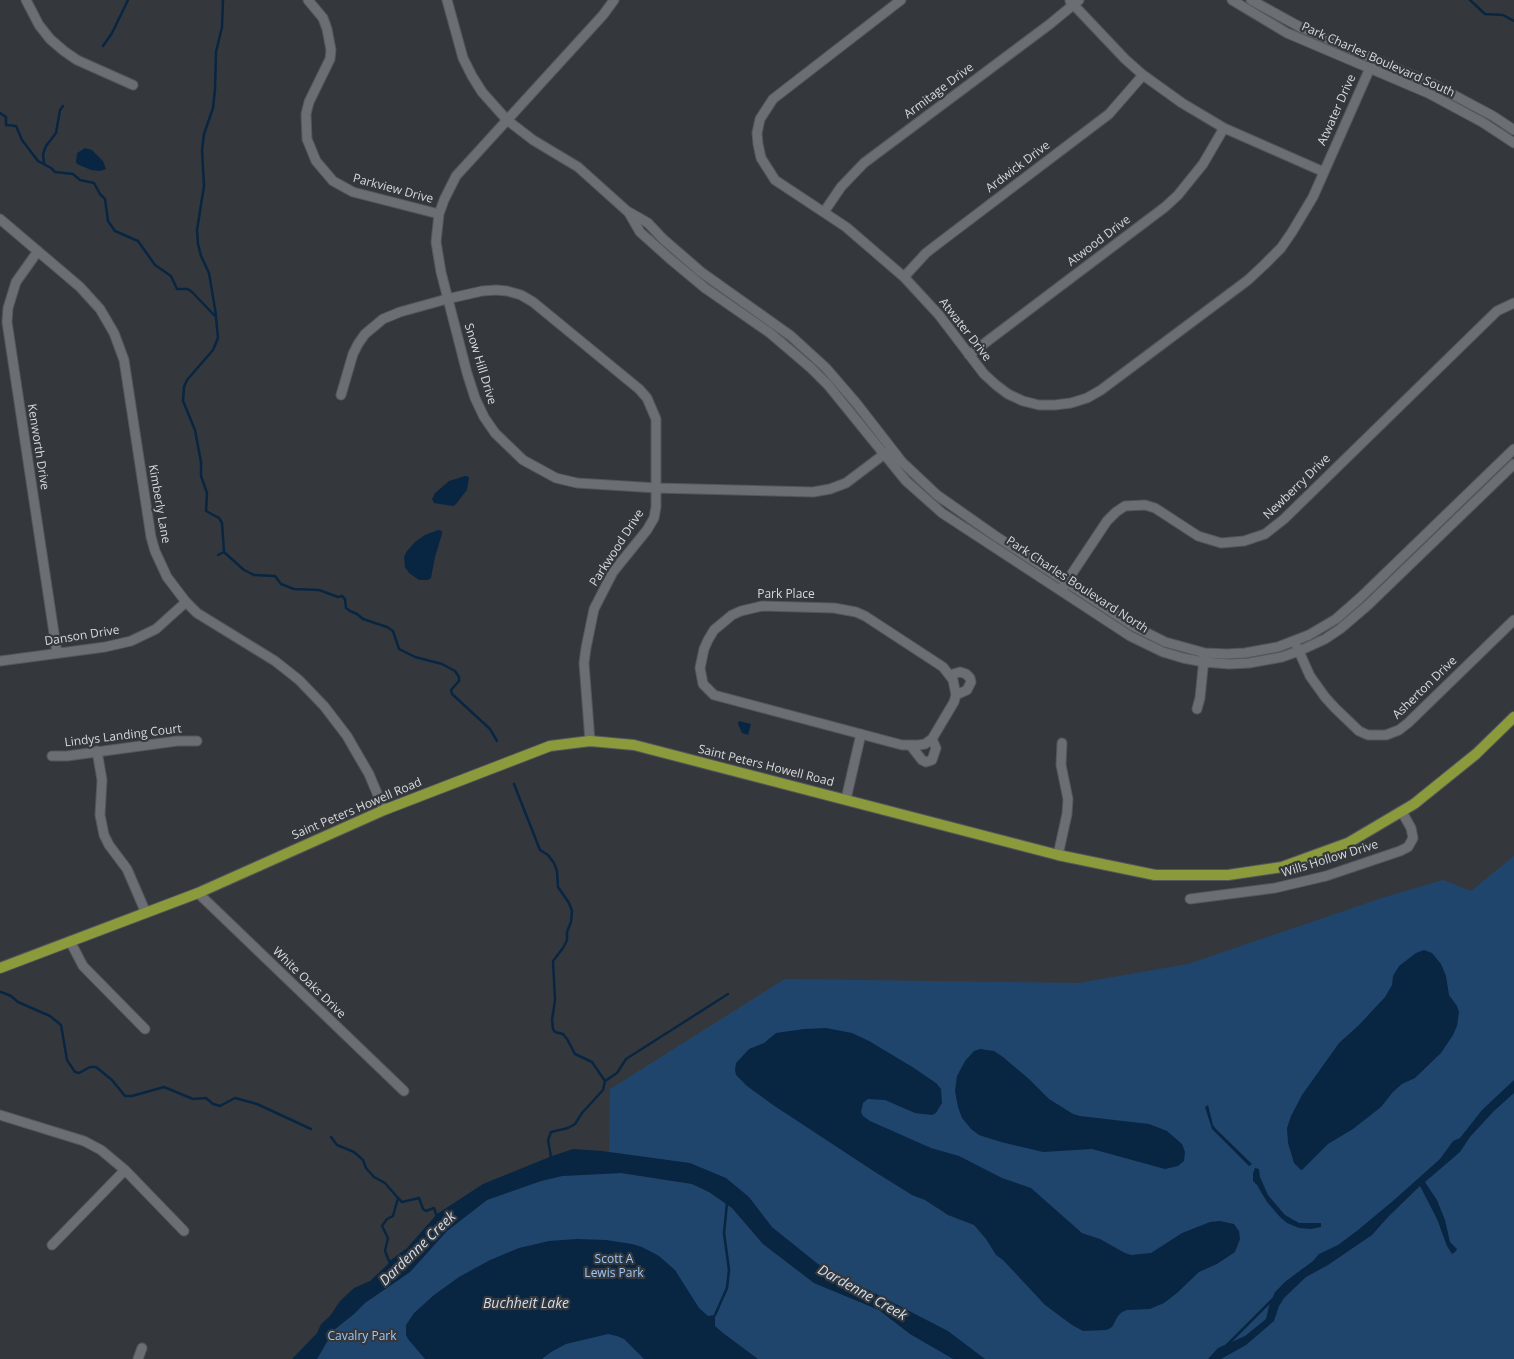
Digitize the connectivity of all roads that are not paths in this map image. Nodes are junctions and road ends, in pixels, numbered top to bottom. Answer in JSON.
{"nodes":[{"id":1,"x":26,"y":0,"type":"edge"},
{"id":2,"x":308,"y":0,"type":"edge"},
{"id":3,"x":446,"y":0,"type":"edge"},
{"id":4,"x":614,"y":0,"type":"edge"},
{"id":5,"x":901,"y":0,"type":"edge"},
{"id":6,"x":1232,"y":0,"type":"edge"},
{"id":7,"x":1251,"y":0,"type":"edge"},
{"id":8,"x":1073,"y":2,"type":"edge"},
{"id":9,"x":1262,"y":7,"type":"junction"},
{"id":10,"x":1257,"y":16,"type":"junction"},
{"id":11,"x":1374,"y":59,"type":"junction"},
{"id":12,"x":1369,"y":69,"type":"junction"},
{"id":13,"x":1143,"y":75,"type":"junction"},
{"id":14,"x":132,"y":86,"type":"dead end"},
{"id":15,"x":507,"y":120,"type":"junction"},
{"id":16,"x":1224,"y":128,"type":"junction"},
{"id":17,"x":1514,"y":130,"type":"edge"},
{"id":18,"x":1514,"y":143,"type":"edge"},
{"id":19,"x":1324,"y":172,"type":"junction"},
{"id":20,"x":628,"y":211,"type":"junction"},
{"id":21,"x":824,"y":212,"type":"junction"},
{"id":22,"x":439,"y":214,"type":"junction"},
{"id":23,"x":0,"y":219,"type":"edge"},
{"id":24,"x":38,"y":251,"type":"junction"},
{"id":25,"x":904,"y":277,"type":"junction"},
{"id":26,"x":447,"y":299,"type":"junction"},
{"id":27,"x":1514,"y":303,"type":"edge"},
{"id":28,"x":791,"y":336,"type":"junction"},
{"id":29,"x":784,"y":344,"type":"junction"},
{"id":30,"x":969,"y":355,"type":"junction"},
{"id":31,"x":341,"y":395,"type":"dead end"},
{"id":32,"x":1514,"y":448,"type":"edge"},
{"id":33,"x":891,"y":449,"type":"junction"},
{"id":34,"x":884,"y":455,"type":"junction"},
{"id":35,"x":1514,"y":464,"type":"edge"},
{"id":36,"x":656,"y":488,"type":"junction"},
{"id":37,"x":1066,"y":582,"type":"junction"},
{"id":38,"x":1060,"y":591,"type":"junction"},
{"id":39,"x":186,"y":602,"type":"junction"},
{"id":40,"x":1514,"y":620,"type":"edge"},
{"id":41,"x":1295,"y":642,"type":"junction"},
{"id":42,"x":1298,"y":651,"type":"junction"},
{"id":43,"x":1205,"y":652,"type":"junction"},
{"id":44,"x":57,"y":654,"type":"junction"},
{"id":45,"x":0,"y":661,"type":"edge"},
{"id":46,"x":1204,"y":662,"type":"junction"},
{"id":47,"x":950,"y":675,"type":"junction"},
{"id":48,"x":956,"y":695,"type":"junction"},
{"id":49,"x":1197,"y":709,"type":"dead end"},
{"id":50,"x":1514,"y":717,"type":"edge"},
{"id":51,"x":861,"y":734,"type":"junction"},
{"id":52,"x":932,"y":738,"type":"junction"},
{"id":53,"x":197,"y":741,"type":"dead end"},
{"id":54,"x":590,"y":741,"type":"junction"},
{"id":55,"x":1062,"y":743,"type":"dead end"},
{"id":56,"x":911,"y":746,"type":"junction"},
{"id":57,"x":98,"y":752,"type":"junction"},
{"id":58,"x":52,"y":756,"type":"dead end"},
{"id":59,"x":846,"y":799,"type":"junction"},
{"id":60,"x":384,"y":810,"type":"junction"},
{"id":61,"x":1402,"y":812,"type":"junction"},
{"id":62,"x":1058,"y":855,"type":"junction"},
{"id":63,"x":198,"y":893,"type":"junction"},
{"id":64,"x":1190,"y":898,"type":"dead end"},
{"id":65,"x":146,"y":913,"type":"junction"},
{"id":66,"x":70,"y":941,"type":"junction"},
{"id":67,"x":0,"y":968,"type":"edge"},
{"id":68,"x":145,"y":1029,"type":"dead end"},
{"id":69,"x":404,"y":1091,"type":"dead end"},
{"id":70,"x":0,"y":1115,"type":"edge"},
{"id":71,"x":125,"y":1170,"type":"junction"},
{"id":72,"x":184,"y":1231,"type":"dead end"},
{"id":73,"x":52,"y":1245,"type":"dead end"},
{"id":74,"x":142,"y":1348,"type":"dead end"},
{"id":75,"x":138,"y":1359,"type":"edge"}],
"edges":[{"from":1,"to":14,"type":"street"},
{"from":2,"to":22,"type":"street","name":"Parkview Drive"},
{"from":3,"to":15,"type":"street","name":"Park Charles Boulevard North"},
{"from":4,"to":15,"type":"street","name":"Snow Hill Drive"},
{"from":5,"to":21,"type":"street","name":"Atwater Drive"},
{"from":6,"to":10,"type":"street","name":"Park Charles Boulevard South"},
{"from":7,"to":9,"type":"street","name":"Park Charles Boulevard South"},
{"from":8,"to":13,"type":"street"},
{"from":8,"to":21,"type":"street","name":"Armitage Drive"},
{"from":9,"to":10,"type":"street"},
{"from":9,"to":11,"type":"street","name":"Park Charles Boulevard South"},
{"from":10,"to":12,"type":"street","name":"Park Charles Boulevard South"},
{"from":11,"to":12,"type":"street","name":"Atwater Drive"},
{"from":11,"to":17,"type":"street","name":"Park Charles Boulevard South"},
{"from":12,"to":18,"type":"street","name":"Park Charles Boulevard South"},
{"from":12,"to":19,"type":"street","name":"Atwater Drive"},
{"from":13,"to":16,"type":"street"},
{"from":13,"to":25,"type":"street","name":"Ardwick Drive"},
{"from":15,"to":20,"type":"street","name":"Park Charles Boulevard North"},
{"from":15,"to":22,"type":"street","name":"Snow Hill Drive"},
{"from":16,"to":19,"type":"street"},
{"from":16,"to":30,"type":"street","name":"Atwood Drive"},
{"from":19,"to":30,"type":"street","name":"Atwater Drive"},
{"from":20,"to":28,"type":"street","name":"Park Charles Boulevard North"},
{"from":20,"to":29,"type":"street","name":"Park Charles Boulevard North"},
{"from":21,"to":25,"type":"street","name":"Atwater Drive"},
{"from":22,"to":26,"type":"street","name":"Snow Hill Drive"},
{"from":23,"to":24,"type":"street","name":"Kimberly Lane"},
{"from":24,"to":39,"type":"street","name":"Kimberly Lane"},
{"from":24,"to":44,"type":"street","name":"Kenworth Drive"},
{"from":25,"to":30,"type":"street","name":"Atwater Drive"},
{"from":26,"to":31,"type":"street","name":"Parkwood Drive"},
{"from":26,"to":36,"type":"street","name":"Snow Hill Drive"},
{"from":26,"to":36,"type":"street","name":"Parkwood Drive"},
{"from":27,"to":37,"type":"street","name":"Newberry Drive"},
{"from":28,"to":29,"type":"street"},
{"from":28,"to":33,"type":"street","name":"Park Charles Boulevard North"},
{"from":29,"to":34,"type":"street","name":"Park Charles Boulevard North"},
{"from":32,"to":41,"type":"street","name":"Park Charles Boulevard North"},
{"from":33,"to":34,"type":"street","name":"Snow Hill Drive"},
{"from":33,"to":37,"type":"street","name":"Park Charles Boulevard North"},
{"from":34,"to":36,"type":"street","name":"Snow Hill Drive"},
{"from":34,"to":38,"type":"street","name":"Park Charles Boulevard North"},
{"from":35,"to":42,"type":"street","name":"Park Charles Boulevard North"},
{"from":36,"to":54,"type":"street","name":"Parkwood Drive"},
{"from":37,"to":38,"type":"street","name":"Newberry Drive"},
{"from":37,"to":43,"type":"street","name":"Park Charles Boulevard North"},
{"from":38,"to":46,"type":"street","name":"Park Charles Boulevard North"},
{"from":39,"to":44,"type":"street","name":"Danson Drive"},
{"from":39,"to":60,"type":"street","name":"Kimberly Lane"},
{"from":40,"to":42,"type":"street","name":"Asherton Drive"},
{"from":41,"to":42,"type":"street","name":"Asherton Drive"},
{"from":41,"to":43,"type":"street","name":"Park Charles Boulevard North"},
{"from":42,"to":46,"type":"street","name":"Park Charles Boulevard North"},
{"from":43,"to":46,"type":"street"},
{"from":44,"to":45,"type":"street","name":"Danson Drive"},
{"from":46,"to":49,"type":"street"},
{"from":47,"to":48,"type":"street"},
{"from":47,"to":48,"type":"street","name":"Park Place"},
{"from":47,"to":51,"type":"street","name":"Park Place"},
{"from":48,"to":52,"type":"street","name":"Park Place"},
{"from":50,"to":61,"type":"main road","name":"Saint Peters Howell Road"},
{"from":51,"to":56,"type":"street","name":"Park Place"},
{"from":51,"to":59,"type":"street"},
{"from":52,"to":56,"type":"street"},
{"from":52,"to":56,"type":"street","name":"Park Place"},
{"from":53,"to":57,"type":"street","name":"Lindys Landing Court"},
{"from":54,"to":59,"type":"main road","name":"Saint Peters Howell Road"},
{"from":54,"to":60,"type":"main road","name":"Saint Peters Howell Road"},
{"from":55,"to":62,"type":"street"},
{"from":57,"to":58,"type":"street","name":"Lindys Landing Court"},
{"from":57,"to":65,"type":"street"},
{"from":59,"to":62,"type":"main road","name":"Saint Peters Howell Road"},
{"from":60,"to":63,"type":"main road","name":"Saint Peters Howell Road"},
{"from":61,"to":62,"type":"main road","name":"Saint Peters Howell Road"},
{"from":61,"to":64,"type":"street","name":"Wills Hollow Drive"},
{"from":63,"to":65,"type":"main road","name":"Saint Peters Howell Road"},
{"from":63,"to":69,"type":"street","name":"White Oaks Drive"},
{"from":65,"to":66,"type":"main road","name":"Saint Peters Howell Road"},
{"from":66,"to":67,"type":"main road","name":"Saint Peters Howell Road"},
{"from":66,"to":68,"type":"street"},
{"from":70,"to":71,"type":"street"},
{"from":71,"to":72,"type":"street"},
{"from":71,"to":73,"type":"street"},
{"from":74,"to":75,"type":"street"}]}
